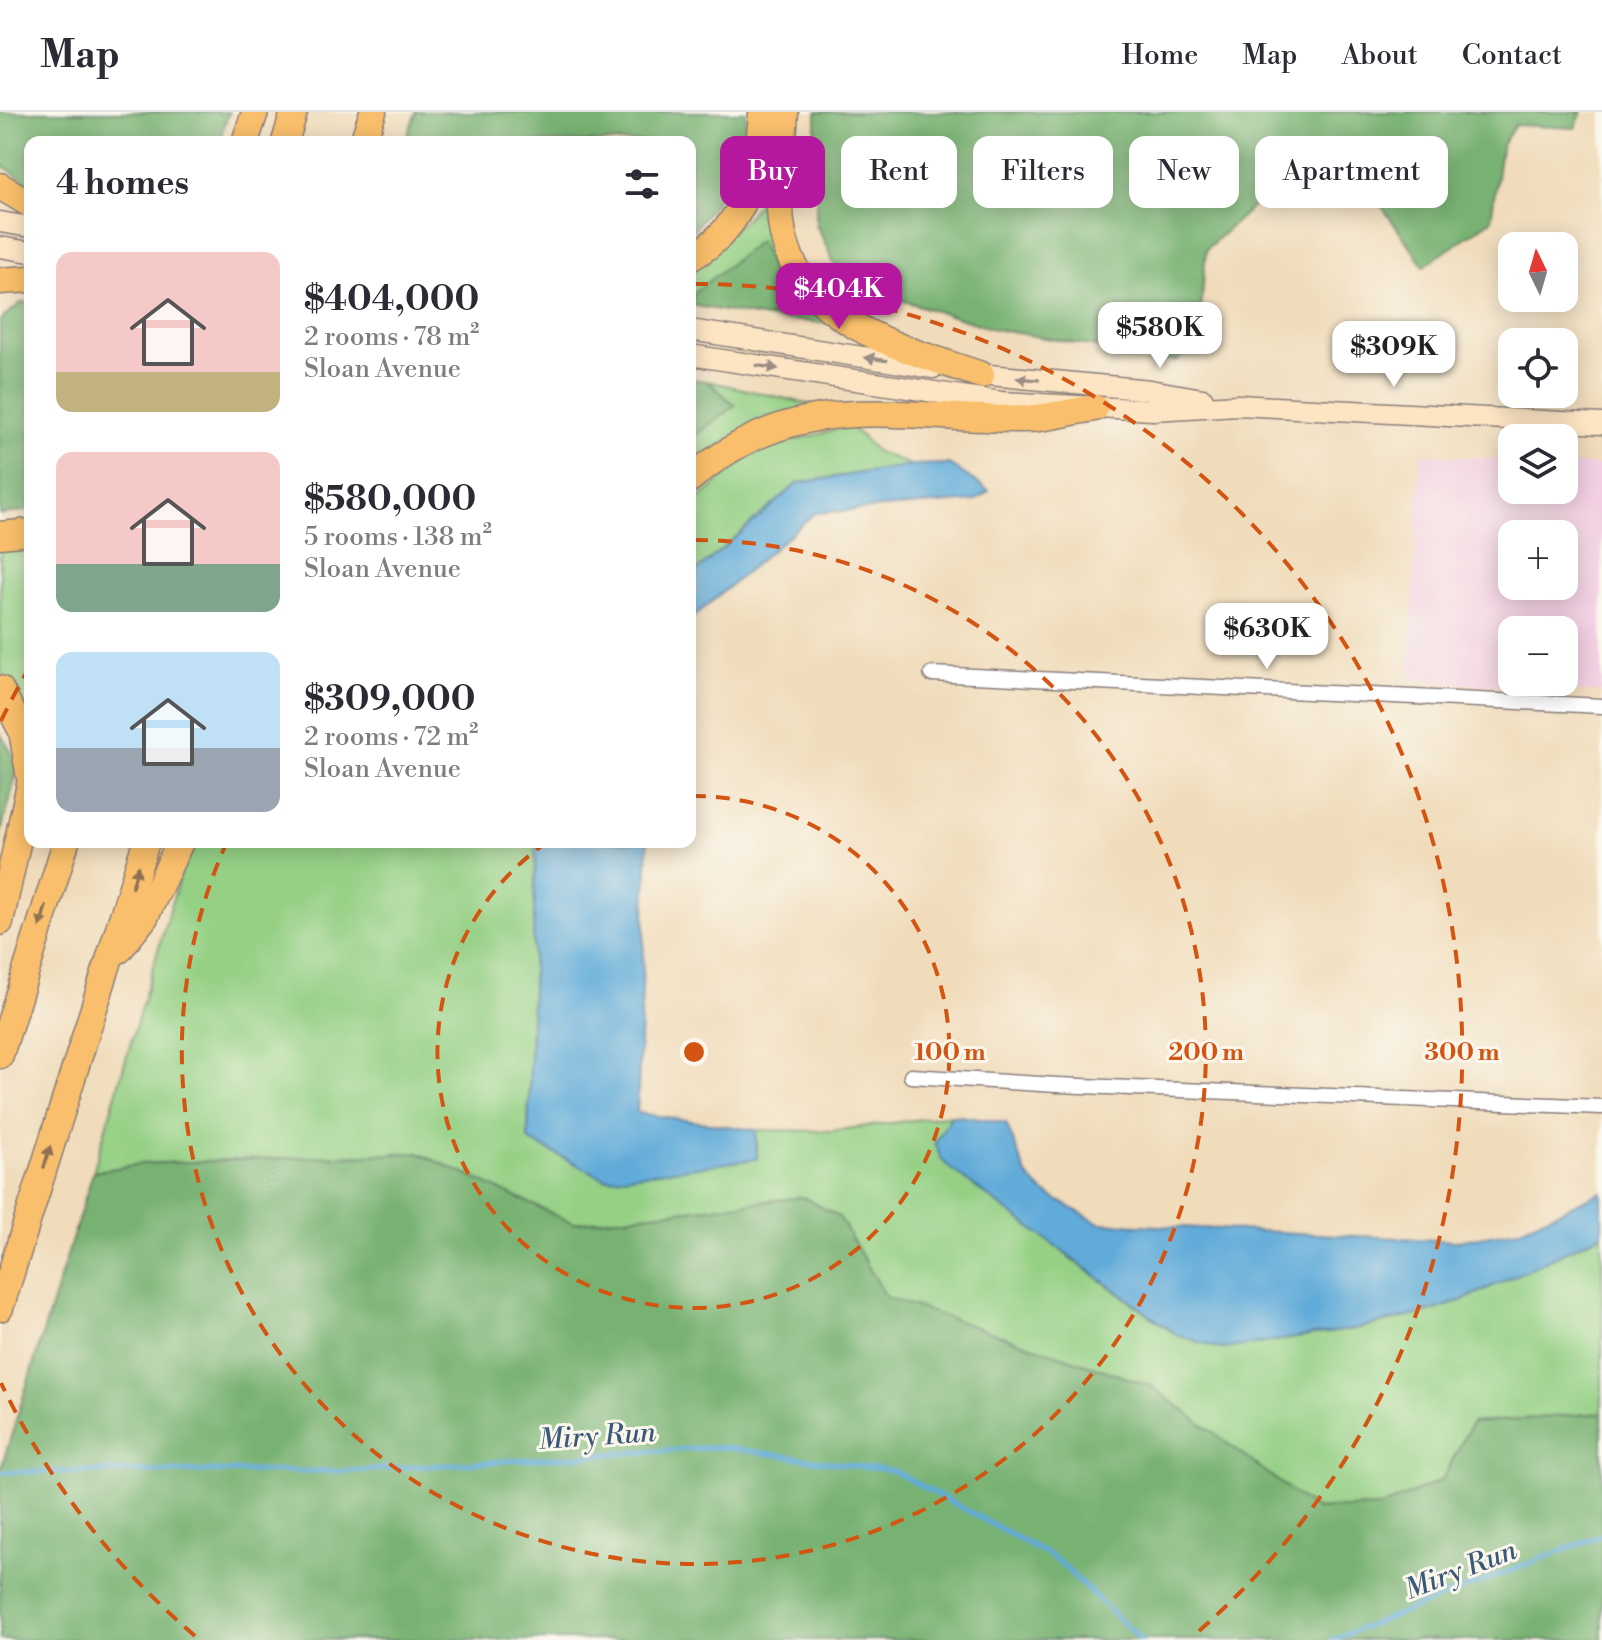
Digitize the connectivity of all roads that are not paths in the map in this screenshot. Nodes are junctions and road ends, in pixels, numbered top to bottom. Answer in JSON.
{"nodes":[{"id":1,"x":255,"y":112,"type":"edge"},
{"id":2,"x":294,"y":112,"type":"edge"},
{"id":3,"x":373,"y":112,"type":"edge"},
{"id":4,"x":762,"y":112,"type":"edge"},
{"id":5,"x":785,"y":112,"type":"edge"},
{"id":6,"x":247,"y":136,"type":"edge"},
{"id":7,"x":287,"y":136,"type":"edge"},
{"id":8,"x":365,"y":136,"type":"edge"},
{"id":9,"x":0,"y":186,"type":"edge"},
{"id":10,"x":24,"y":200,"type":"edge"},
{"id":11,"x":0,"y":222,"type":"edge"},
{"id":12,"x":24,"y":226,"type":"edge"},
{"id":13,"x":0,"y":247,"type":"edge"},
{"id":14,"x":24,"y":251,"type":"edge"},
{"id":15,"x":696,"y":254,"type":"edge"},
{"id":16,"x":24,"y":279,"type":"edge"},
{"id":17,"x":0,"y":281,"type":"edge"},
{"id":18,"x":696,"y":331,"type":"edge"},
{"id":19,"x":696,"y":356,"type":"edge"},
{"id":20,"x":981,"y":375,"type":"junction"},
{"id":21,"x":1238,"y":405,"type":"junction"},
{"id":22,"x":1095,"y":408,"type":"junction"},
{"id":23,"x":1601,"y":424,"type":"edge"},
{"id":24,"x":696,"y":475,"type":"edge"},
{"id":25,"x":24,"y":533,"type":"edge"},
{"id":26,"x":0,"y":535,"type":"edge"},
{"id":27,"x":931,"y":674,"type":"dead end"},
{"id":28,"x":0,"y":689,"type":"edge"},
{"id":29,"x":1602,"y":706,"type":"edge"},
{"id":30,"x":24,"y":743,"type":"edge"},
{"id":31,"x":24,"y":812,"type":"edge"},
{"id":32,"x":29,"y":848,"type":"edge"},
{"id":33,"x":64,"y":848,"type":"edge"},
{"id":34,"x":144,"y":848,"type":"edge"},
{"id":35,"x":177,"y":848,"type":"edge"},
{"id":36,"x":0,"y":922,"type":"edge"},
{"id":37,"x":0,"y":928,"type":"edge"},
{"id":38,"x":108,"y":965,"type":"junction"},
{"id":39,"x":0,"y":1055,"type":"edge"},
{"id":40,"x":911,"y":1076,"type":"dead end"},
{"id":41,"x":1602,"y":1107,"type":"edge"},
{"id":42,"x":0,"y":1308,"type":"edge"}],
"edges":[{"from":1,"to":6,"type":"highway"},
{"from":2,"to":7,"type":"highway"},
{"from":3,"to":8,"type":"highway"},
{"from":4,"to":15,"type":"highway"},
{"from":5,"to":20,"type":"highway"},
{"from":9,"to":10,"type":"highway"},
{"from":11,"to":12,"type":"main road"},
{"from":13,"to":14,"type":"main road"},
{"from":16,"to":17,"type":"highway"},
{"from":20,"to":18,"type":"main road","one_way":true},
{"from":19,"to":22,"type":"main road","one_way":true},
{"from":21,"to":20,"type":"main road","one_way":true},
{"from":21,"to":22,"type":"main road"},
{"from":21,"to":23,"type":"main road"},
{"from":22,"to":24,"type":"highway"},
{"from":25,"to":26,"type":"highway"},
{"from":27,"to":29,"type":"street"},
{"from":28,"to":30,"type":"highway"},
{"from":31,"to":36,"type":"highway"},
{"from":32,"to":37,"type":"highway"},
{"from":33,"to":39,"type":"highway","one_way":true},
{"from":38,"to":34,"type":"highway","one_way":true},
{"from":35,"to":38,"type":"highway"},
{"from":42,"to":38,"type":"highway","one_way":true},
{"from":40,"to":41,"type":"street"}]}
